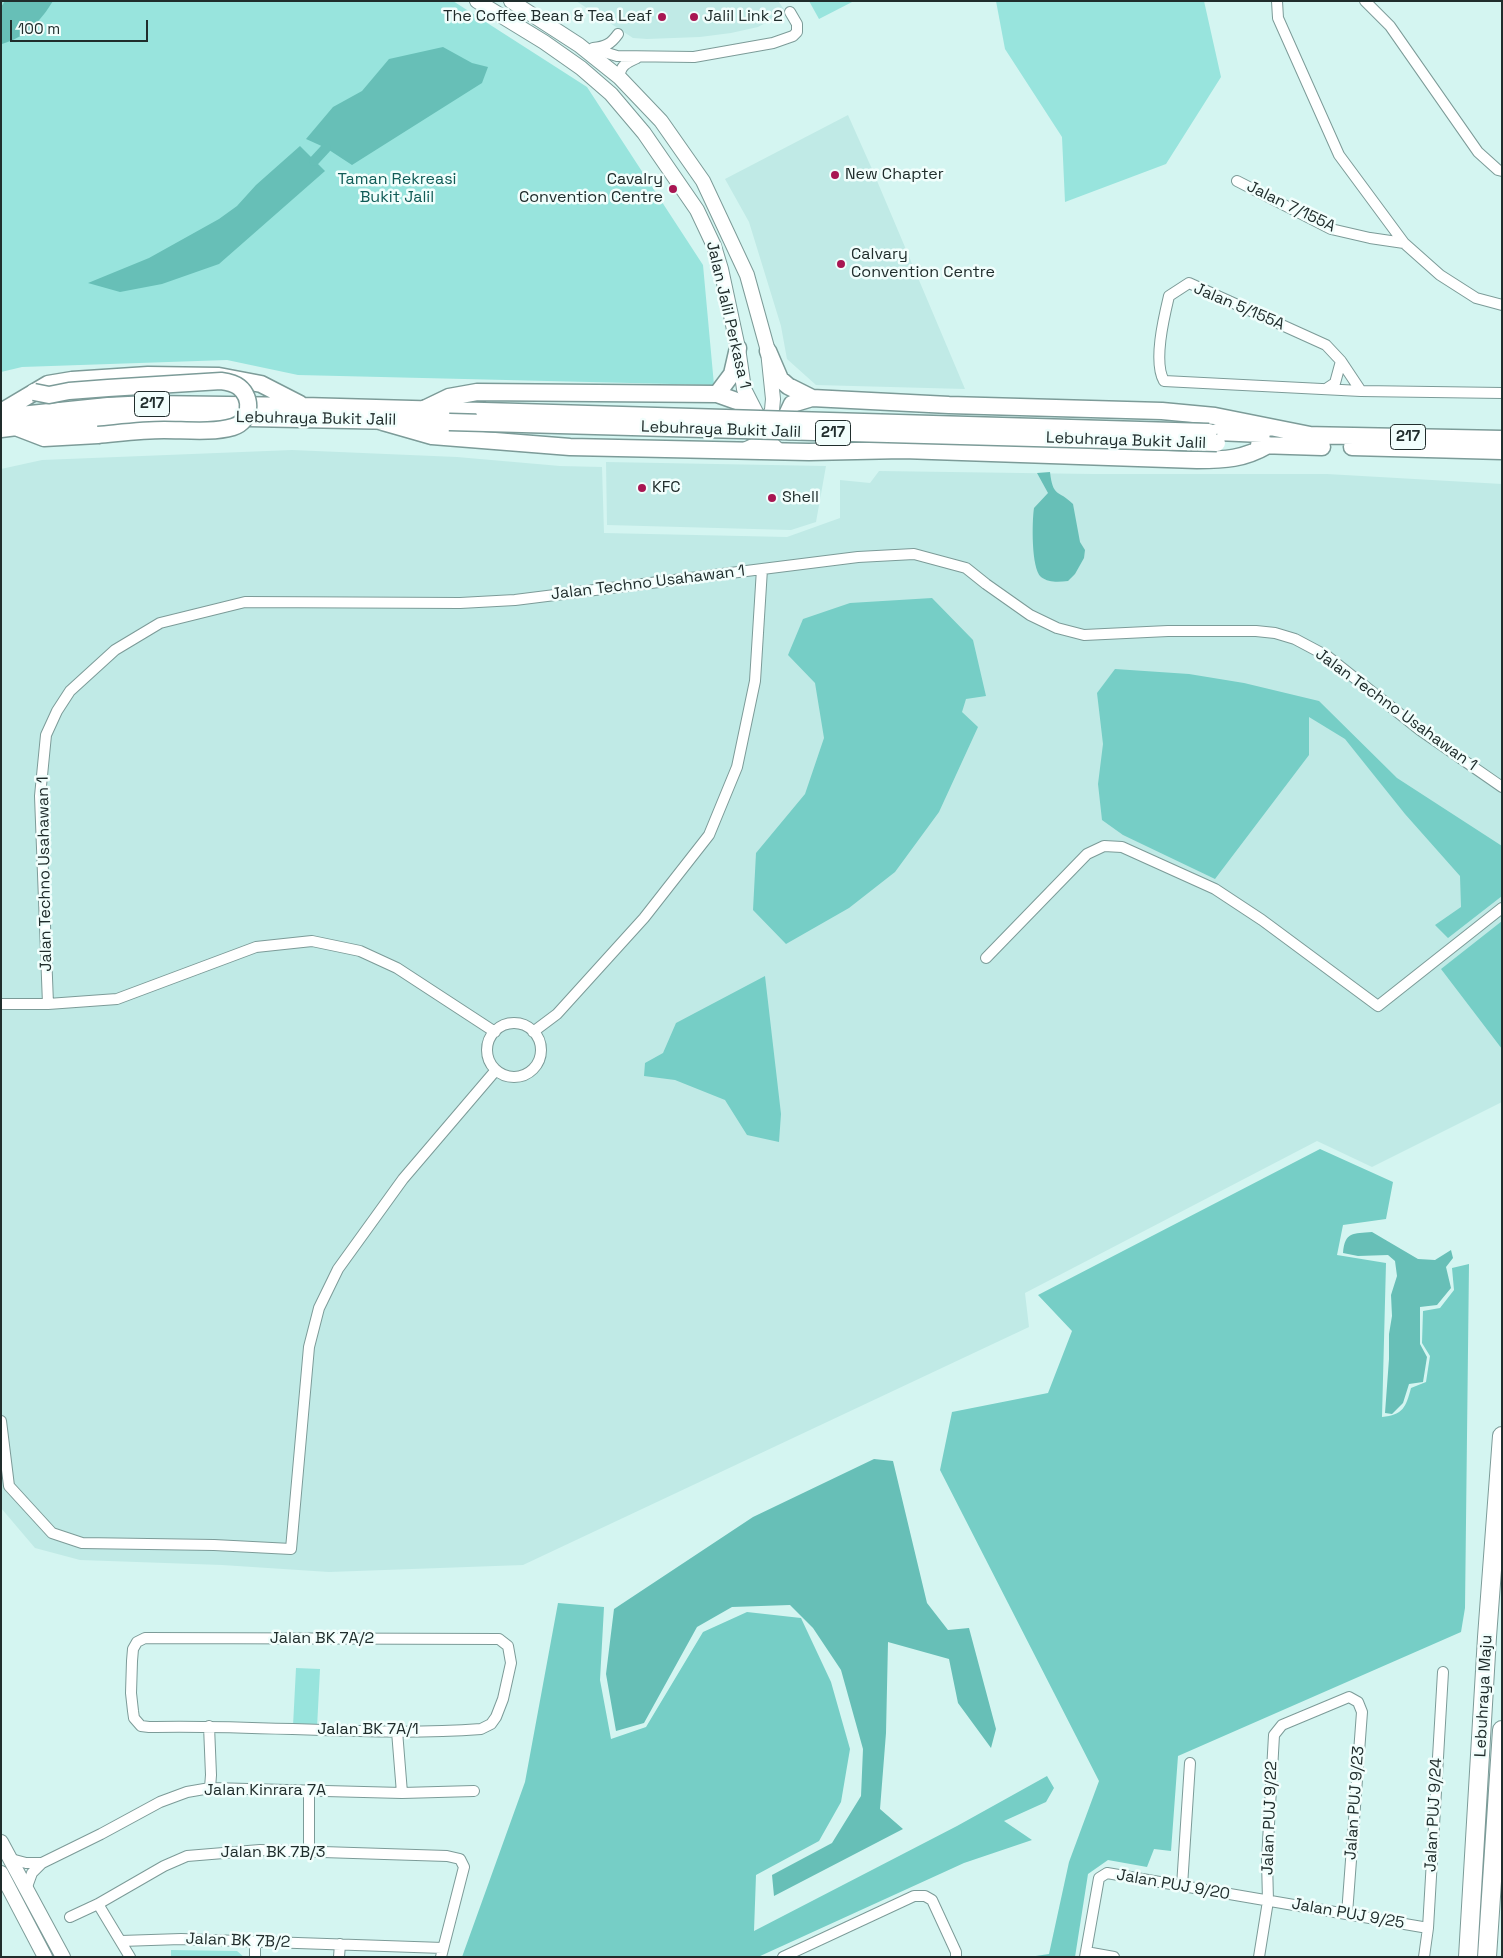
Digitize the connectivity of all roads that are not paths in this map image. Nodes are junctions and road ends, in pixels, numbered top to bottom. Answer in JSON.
{"nodes":[{"id":1,"x":477,"y":1,"type":"edge"},
{"id":2,"x":511,"y":1,"type":"edge"},
{"id":3,"x":1277,"y":1,"type":"edge"},
{"id":4,"x":1365,"y":1,"type":"edge"},
{"id":5,"x":790,"y":12,"type":"dead end"},
{"id":6,"x":618,"y":34,"type":"dead end"},
{"id":7,"x":579,"y":45,"type":"junction"},
{"id":8,"x":594,"y":48,"type":"junction"},
{"id":9,"x":638,"y":58,"type":"junction"},
{"id":10,"x":619,"y":77,"type":"junction"},
{"id":11,"x":1502,"y":171,"type":"edge"},
{"id":12,"x":1237,"y":181,"type":"dead end"},
{"id":13,"x":1404,"y":243,"type":"junction"},
{"id":14,"x":1502,"y":305,"type":"edge"},
{"id":15,"x":738,"y":348,"type":"junction"},
{"id":16,"x":768,"y":351,"type":"junction"},
{"id":17,"x":1342,"y":361,"type":"junction"},
{"id":18,"x":771,"y":385,"type":"junction"},
{"id":19,"x":744,"y":389,"type":"junction"},
{"id":20,"x":1326,"y":389,"type":"junction"},
{"id":21,"x":1361,"y":391,"type":"junction"},
{"id":22,"x":34,"y":392,"type":"junction"},
{"id":23,"x":1502,"y":393,"type":"edge"},
{"id":24,"x":717,"y":394,"type":"junction"},
{"id":25,"x":812,"y":398,"type":"junction"},
{"id":26,"x":304,"y":406,"type":"junction"},
{"id":27,"x":422,"y":410,"type":"junction"},
{"id":28,"x":1,"y":412,"type":"edge"},
{"id":29,"x":1,"y":417,"type":"edge"},
{"id":30,"x":376,"y":420,"type":"junction"},
{"id":31,"x":764,"y":426,"type":"junction"},
{"id":32,"x":8,"y":428,"type":"edge"},
{"id":33,"x":1315,"y":436,"type":"junction"},
{"id":34,"x":1217,"y":438,"type":"junction"},
{"id":35,"x":1502,"y":439,"type":"edge"},
{"id":36,"x":1268,"y":445,"type":"junction"},
{"id":37,"x":727,"y":450,"type":"junction"},
{"id":38,"x":744,"y":450,"type":"junction"},
{"id":39,"x":1502,"y":451,"type":"edge"},
{"id":40,"x":780,"y":452,"type":"junction"},
{"id":41,"x":809,"y":452,"type":"junction"},
{"id":42,"x":762,"y":569,"type":"junction"},
{"id":43,"x":1502,"y":787,"type":"edge"},
{"id":44,"x":1502,"y":908,"type":"edge"},
{"id":45,"x":986,"y":958,"type":"dead end"},
{"id":46,"x":1,"y":1004,"type":"edge"},
{"id":47,"x":48,"y":1004,"type":"junction"},
{"id":48,"x":495,"y":1032,"type":"junction"},
{"id":49,"x":534,"y":1032,"type":"junction"},
{"id":50,"x":496,"y":1070,"type":"junction"},
{"id":51,"x":1,"y":1421,"type":"edge"},
{"id":52,"x":1502,"y":1436,"type":"edge"},
{"id":53,"x":499,"y":1639,"type":"joint"},
{"id":54,"x":1443,"y":1672,"type":"dead end"},
{"id":55,"x":1349,"y":1697,"type":"joint"},
{"id":56,"x":209,"y":1726,"type":"junction"},
{"id":57,"x":150,"y":1727,"type":"joint"},
{"id":58,"x":1502,"y":1730,"type":"edge"},
{"id":59,"x":398,"y":1731,"type":"junction"},
{"id":60,"x":1190,"y":1763,"type":"dead end"},
{"id":61,"x":210,"y":1788,"type":"junction"},
{"id":62,"x":310,"y":1790,"type":"junction"},
{"id":63,"x":474,"y":1791,"type":"dead end"},
{"id":64,"x":402,"y":1793,"type":"junction"},
{"id":65,"x":1,"y":1842,"type":"edge"},
{"id":66,"x":309,"y":1853,"type":"junction"},
{"id":67,"x":11,"y":1859,"type":"junction"},
{"id":68,"x":460,"y":1859,"type":"joint"},
{"id":69,"x":42,"y":1863,"type":"junction"},
{"id":70,"x":1,"y":1872,"type":"edge"},
{"id":71,"x":1182,"y":1886,"type":"junction"},
{"id":72,"x":27,"y":1890,"type":"junction"},
{"id":73,"x":1268,"y":1901,"type":"junction"},
{"id":74,"x":98,"y":1904,"type":"junction"},
{"id":75,"x":1347,"y":1914,"type":"junction"},
{"id":76,"x":70,"y":1917,"type":"dead end"},
{"id":77,"x":1428,"y":1928,"type":"junction"},
{"id":78,"x":121,"y":1941,"type":"junction"},
{"id":79,"x":256,"y":1942,"type":"junction"},
{"id":80,"x":340,"y":1944,"type":"junction"},
{"id":81,"x":442,"y":1952,"type":"edge"},
{"id":82,"x":1086,"y":1954,"type":"edge"},
{"id":83,"x":45,"y":1957,"type":"edge"},
{"id":84,"x":63,"y":1957,"type":"edge"},
{"id":85,"x":130,"y":1957,"type":"edge"},
{"id":86,"x":255,"y":1957,"type":"edge"},
{"id":87,"x":339,"y":1957,"type":"edge"},
{"id":88,"x":783,"y":1957,"type":"edge"},
{"id":89,"x":956,"y":1957,"type":"edge"},
{"id":90,"x":1114,"y":1957,"type":"edge"},
{"id":91,"x":1259,"y":1957,"type":"edge"},
{"id":92,"x":1424,"y":1957,"type":"edge"},
{"id":93,"x":1468,"y":1957,"type":"edge"},
{"id":94,"x":1487,"y":1957,"type":"edge"}],
"edges":[{"from":1,"to":15,"type":"main road","name":"Jalan Jalil Perkasa 1"},
{"from":2,"to":7,"type":"main road","name":"Jalan Jalil Perkasa 1"},
{"from":3,"to":13,"type":"street"},
{"from":4,"to":11,"type":"street"},
{"from":5,"to":9,"type":"street"},
{"from":6,"to":8,"type":"street"},
{"from":7,"to":8,"type":"street"},
{"from":7,"to":10,"type":"main road","name":"Jalan Jalil Perkasa 1"},
{"from":8,"to":9,"type":"street"},
{"from":9,"to":10,"type":"street"},
{"from":10,"to":16,"type":"main road","name":"Jalan Jalil Perkasa 1"},
{"from":12,"to":13,"type":"street","name":"Jalan 7/155A"},
{"from":13,"to":14,"type":"street"},
{"from":15,"to":19,"type":"main road","name":"Jalan Jalil Perkasa 1"},
{"from":15,"to":24,"type":"highway"},
{"from":16,"to":18,"type":"main road","name":"Jalan Jalil Perkasa 1"},
{"from":16,"to":25,"type":"highway"},
{"from":17,"to":20,"type":"street"},
{"from":17,"to":20,"type":"street","name":"Jalan 5/155A"},
{"from":17,"to":21,"type":"street","name":"Jalan 5/155A"},
{"from":18,"to":19,"type":"main road"},
{"from":18,"to":31,"type":"main road","name":"Jalan Jalil Perkasa 1"},
{"from":19,"to":31,"type":"main road","name":"Jalan Jalil Perkasa 1"},
{"from":20,"to":21,"type":"street","name":"Jalan 5/155A"},
{"from":21,"to":23,"type":"street","name":"Jalan 5/155A"},
{"from":22,"to":26,"type":"highway"},
{"from":22,"to":28,"type":"highway"},
{"from":22,"to":32,"type":"highway","bridge":true},
{"from":24,"to":27,"type":"highway"},
{"from":24,"to":37,"type":"highway"},
{"from":25,"to":33,"type":"highway"},
{"from":25,"to":41,"type":"highway"},
{"from":26,"to":27,"type":"highway","name":"Lebuhraya Bukit Jalil","number":"217"},
{"from":26,"to":29,"type":"highway","name":"Lebuhraya Bukit Jalil","number":"217"},
{"from":27,"to":34,"type":"highway","name":"Lebuhraya Bukit Jalil","number":"217","bridge":true},
{"from":30,"to":32,"type":"highway","name":"Lebuhraya Bukit Jalil","number":"217"},
{"from":30,"to":34,"type":"highway","name":"Lebuhraya Bukit Jalil","number":"217","bridge":true},
{"from":30,"to":37,"type":"highway"},
{"from":31,"to":38,"type":"main road","name":"Jalan Jalil Perkasa 1"},
{"from":31,"to":40,"type":"main road","name":"Jalan Jalil Perkasa 1"},
{"from":33,"to":34,"type":"highway","name":"Lebuhraya Bukit Jalil","number":"217"},
{"from":33,"to":35,"type":"highway","name":"Lebuhraya Bukit Jalil","number":"217"},
{"from":34,"to":36,"type":"highway","name":"Lebuhraya Bukit Jalil","number":"217"},
{"from":36,"to":39,"type":"highway","name":"Lebuhraya Bukit Jalil","number":"217"},
{"from":36,"to":41,"type":"highway"},
{"from":37,"to":38,"type":"highway"},
{"from":38,"to":40,"type":"highway"},
{"from":40,"to":41,"type":"highway"},
{"from":42,"to":43,"type":"street","name":"Jalan Techno Usahawan 1"},
{"from":42,"to":47,"type":"street","name":"Jalan Techno Usahawan 1"},
{"from":42,"to":49,"type":"street"},
{"from":44,"to":45,"type":"street"},
{"from":46,"to":47,"type":"street"},
{"from":47,"to":48,"type":"street"},
{"from":48,"to":49,"type":"street"},
{"from":48,"to":50,"type":"street"},
{"from":49,"to":50,"type":"street"},
{"from":50,"to":51,"type":"street"},
{"from":52,"to":93,"type":"highway","name":"Lebuhraya Maju"},
{"from":53,"to":57,"type":"street","name":"Jalan BK 7A/2"},
{"from":53,"to":59,"type":"street","name":"Jalan BK 7A/1"},
{"from":54,"to":77,"type":"street","name":"Jalan PUJ 9/24"},
{"from":55,"to":73,"type":"street","name":"Jalan PUJ 9/22"},
{"from":55,"to":75,"type":"street","name":"Jalan PUJ 9/23"},
{"from":56,"to":57,"type":"street","name":"Jalan BK 7A/1"},
{"from":56,"to":59,"type":"street","name":"Jalan BK 7A/1"},
{"from":56,"to":61,"type":"street"},
{"from":58,"to":94,"type":"highway","name":"Lebuhraya Maju"},
{"from":59,"to":64,"type":"street"},
{"from":60,"to":71,"type":"street"},
{"from":61,"to":62,"type":"street","name":"Jalan Kinrara 7A"},
{"from":61,"to":69,"type":"street","name":"Jalan Kinrara 7A"},
{"from":62,"to":64,"type":"street","name":"Jalan Kinrara 7A"},
{"from":62,"to":66,"type":"street"},
{"from":63,"to":64,"type":"street","name":"Jalan Kinrara 7A"},
{"from":65,"to":67,"type":"main road"},
{"from":66,"to":68,"type":"street","name":"Jalan BK 7B/3"},
{"from":66,"to":74,"type":"street","name":"Jalan BK 7B/3"},
{"from":67,"to":69,"type":"street"},
{"from":67,"to":72,"type":"main road"},
{"from":68,"to":81,"type":"street","name":"Jalan BK 7B/2"},
{"from":69,"to":72,"type":"street","name":"Jalan Kinrara 7A"},
{"from":70,"to":83,"type":"main road"},
{"from":71,"to":73,"type":"street","name":"Jalan PUJ 9/20"},
{"from":71,"to":82,"type":"street","name":"Jalan PUJ 9/20"},
{"from":72,"to":84,"type":"main road"},
{"from":73,"to":75,"type":"street","name":"Jalan PUJ 9/25"},
{"from":73,"to":91,"type":"street","name":"Jalan PUJ 9/22"},
{"from":74,"to":76,"type":"street","name":"Jalan BK 7B/3"},
{"from":74,"to":78,"type":"street"},
{"from":75,"to":77,"type":"street","name":"Jalan PUJ 9/25"},
{"from":77,"to":92,"type":"street","name":"Jalan PUJ 9/24"},
{"from":78,"to":79,"type":"street","name":"Jalan BK 7B/2"},
{"from":78,"to":85,"type":"street"},
{"from":79,"to":80,"type":"street","name":"Jalan BK 7B/2"},
{"from":79,"to":86,"type":"street"},
{"from":80,"to":81,"type":"street","name":"Jalan BK 7B/2"},
{"from":80,"to":87,"type":"street"},
{"from":82,"to":90,"type":"street"},
{"from":88,"to":89,"type":"street"}]}
